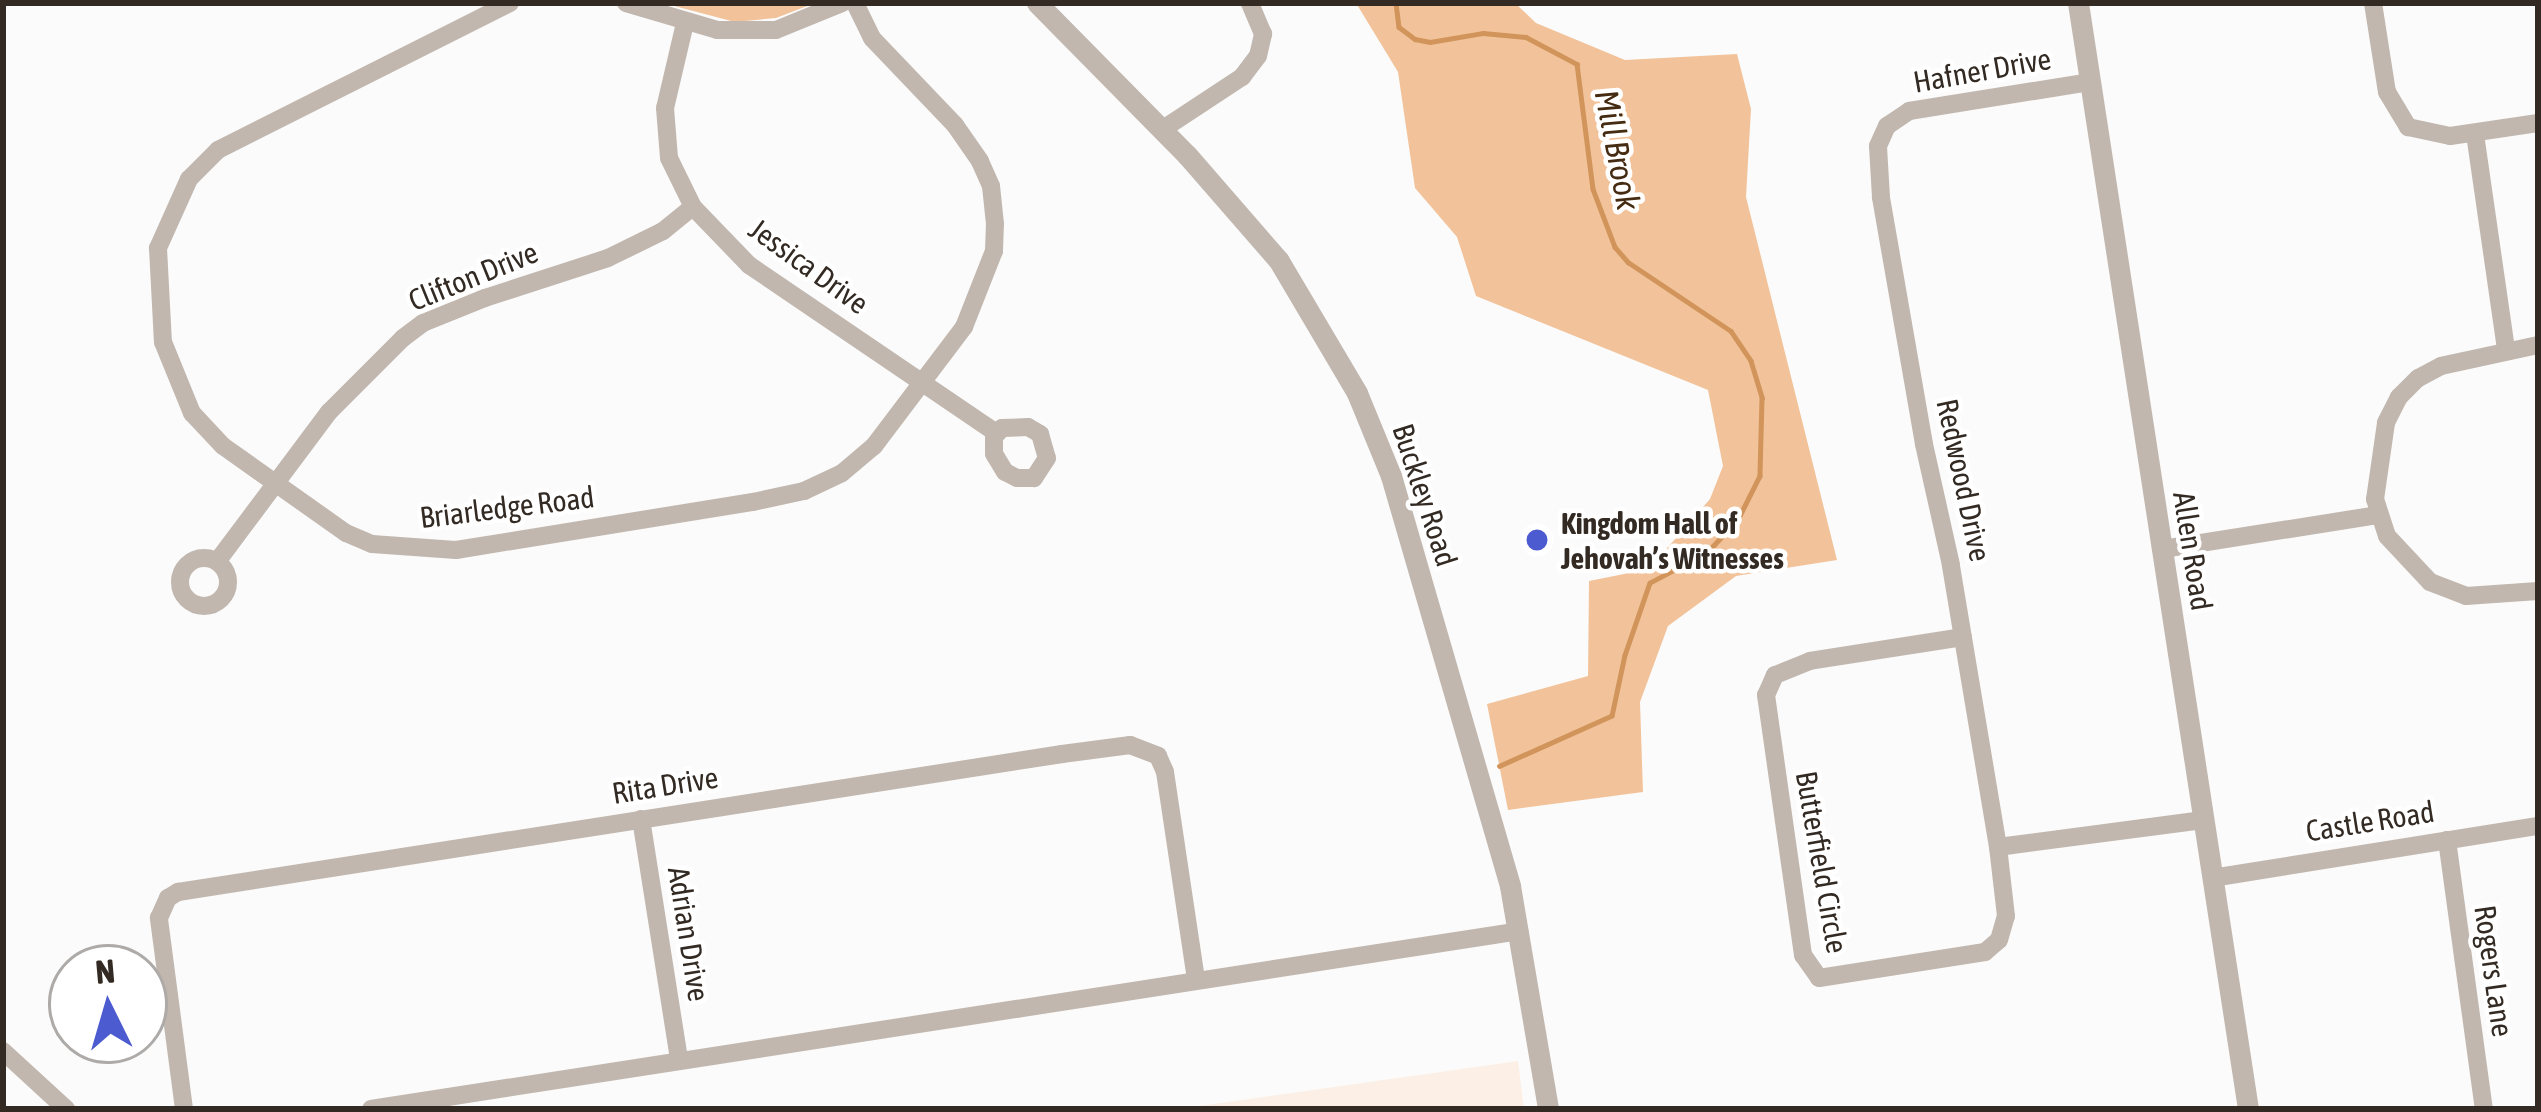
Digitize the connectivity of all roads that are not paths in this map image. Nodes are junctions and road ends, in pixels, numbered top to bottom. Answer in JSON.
{"nodes":[{"id":1,"x":510,"y":3,"type":"edge"},
{"id":2,"x":626,"y":3,"type":"edge"},
{"id":3,"x":842,"y":3,"type":"edge"},
{"id":4,"x":855,"y":3,"type":"edge"},
{"id":5,"x":1037,"y":3,"type":"edge"},
{"id":6,"x":1250,"y":3,"type":"edge"},
{"id":7,"x":2078,"y":3,"type":"edge"},
{"id":8,"x":2373,"y":3,"type":"edge"},
{"id":9,"x":685,"y":23,"type":"junction"},
{"id":10,"x":2091,"y":82,"type":"junction"},
{"id":11,"x":2538,"y":123,"type":"edge"},
{"id":12,"x":1887,"y":127,"type":"joint"},
{"id":13,"x":1162,"y":129,"type":"junction"},
{"id":14,"x":2475,"y":134,"type":"junction"},
{"id":15,"x":693,"y":207,"type":"junction"},
{"id":16,"x":2538,"y":345,"type":"edge"},
{"id":17,"x":2506,"y":350,"type":"junction"},
{"id":18,"x":924,"y":381,"type":"junction"},
{"id":19,"x":996,"y":433,"type":"dead end"},
{"id":20,"x":277,"y":484,"type":"junction"},
{"id":21,"x":2377,"y":515,"type":"junction"},
{"id":22,"x":2162,"y":548,"type":"junction"},
{"id":23,"x":219,"y":559,"type":"dead end"},
{"id":24,"x":2538,"y":591,"type":"edge"},
{"id":25,"x":1963,"y":638,"type":"junction"},
{"id":26,"x":641,"y":819,"type":"junction"},
{"id":27,"x":2203,"y":820,"type":"junction"},
{"id":28,"x":2538,"y":826,"type":"edge"},
{"id":29,"x":2447,"y":840,"type":"junction"},
{"id":30,"x":1998,"y":847,"type":"junction"},
{"id":31,"x":2212,"y":878,"type":"junction"},
{"id":32,"x":1519,"y":931,"type":"junction"},
{"id":33,"x":1196,"y":979,"type":"junction"},
{"id":34,"x":3,"y":1051,"type":"edge"},
{"id":35,"x":679,"y":1059,"type":"junction"},
{"id":36,"x":66,"y":1109,"type":"edge"},
{"id":37,"x":184,"y":1109,"type":"edge"},
{"id":38,"x":371,"y":1109,"type":"edge"},
{"id":39,"x":1548,"y":1109,"type":"edge"},
{"id":40,"x":2248,"y":1109,"type":"edge"},
{"id":41,"x":2484,"y":1109,"type":"edge"}],
"edges":[{"from":1,"to":20,"type":"street","name":"Briarledge Road"},
{"from":2,"to":9,"type":"street"},
{"from":3,"to":9,"type":"street"},
{"from":4,"to":18,"type":"street","name":"Briarledge Road"},
{"from":5,"to":13,"type":"street","name":"Buckley Road"},
{"from":6,"to":13,"type":"street"},
{"from":7,"to":10,"type":"street","name":"Allen Road"},
{"from":8,"to":14,"type":"street"},
{"from":9,"to":15,"type":"street","name":"Jessica Drive"},
{"from":10,"to":12,"type":"street","name":"Hafner Drive"},
{"from":10,"to":22,"type":"street","name":"Allen Road"},
{"from":11,"to":14,"type":"street"},
{"from":12,"to":25,"type":"street","name":"Redwood Drive"},
{"from":13,"to":32,"type":"street","name":"Buckley Road"},
{"from":14,"to":17,"type":"street"},
{"from":15,"to":18,"type":"street","name":"Jessica Drive"},
{"from":15,"to":20,"type":"street","name":"Clifton Drive"},
{"from":16,"to":17,"type":"street"},
{"from":17,"to":21,"type":"street"},
{"from":18,"to":19,"type":"street","name":"Jessica Drive"},
{"from":18,"to":20,"type":"street","name":"Briarledge Road"},
{"from":20,"to":23,"type":"street","name":"Clifton Drive"},
{"from":21,"to":22,"type":"street"},
{"from":21,"to":24,"type":"street"},
{"from":22,"to":27,"type":"street","name":"Allen Road"},
{"from":25,"to":30,"type":"street","name":"Redwood Drive"},
{"from":25,"to":30,"type":"street","name":"Butterfield Circle"},
{"from":26,"to":33,"type":"street","name":"Rita Drive"},
{"from":26,"to":35,"type":"street","name":"Adrian Drive"},
{"from":26,"to":37,"type":"street","name":"Rita Drive"},
{"from":27,"to":30,"type":"street"},
{"from":27,"to":31,"type":"street","name":"Allen Road"},
{"from":28,"to":29,"type":"street","name":"Castle Road"},
{"from":29,"to":31,"type":"street","name":"Castle Road"},
{"from":29,"to":41,"type":"street","name":"Rogers Lane"},
{"from":31,"to":40,"type":"street","name":"Allen Road"},
{"from":32,"to":33,"type":"street"},
{"from":32,"to":39,"type":"street","name":"Buckley Road"},
{"from":33,"to":35,"type":"street"},
{"from":34,"to":36,"type":"street"},
{"from":35,"to":38,"type":"street"}]}
